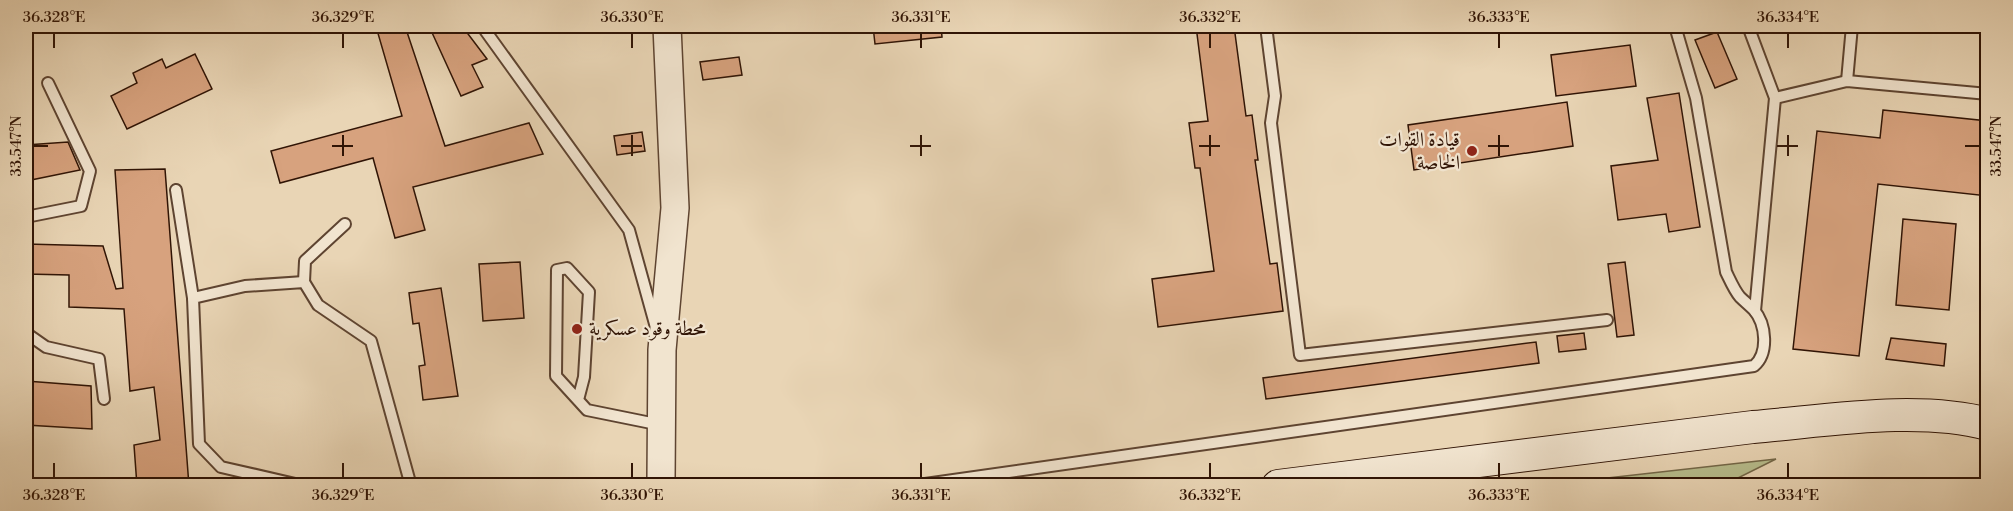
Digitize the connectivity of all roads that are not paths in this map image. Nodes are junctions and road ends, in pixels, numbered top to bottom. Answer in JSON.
{"nodes":[{"id":1,"x":482,"y":26,"type":"edge"},
{"id":2,"x":667,"y":26,"type":"edge"},
{"id":3,"x":1266,"y":26,"type":"edge"},
{"id":4,"x":1675,"y":26,"type":"edge"},
{"id":5,"x":1748,"y":26,"type":"edge"},
{"id":6,"x":1852,"y":26,"type":"edge"},
{"id":7,"x":1847,"y":81,"type":"junction"},
{"id":8,"x":48,"y":83,"type":"dead end"},
{"id":9,"x":1988,"y":94,"type":"edge"},
{"id":10,"x":1775,"y":98,"type":"junction"},
{"id":11,"x":176,"y":190,"type":"dead end"},
{"id":12,"x":26,"y":217,"type":"edge"},
{"id":13,"x":345,"y":224,"type":"dead end"},
{"id":14,"x":304,"y":282,"type":"junction"},
{"id":15,"x":193,"y":298,"type":"junction"},
{"id":16,"x":1755,"y":311,"type":"junction"},
{"id":17,"x":1607,"y":320,"type":"dead end"},
{"id":18,"x":26,"y":333,"type":"edge"},
{"id":19,"x":662,"y":350,"type":"junction"},
{"id":20,"x":104,"y":399,"type":"dead end"},
{"id":21,"x":578,"y":400,"type":"junction"},
{"id":22,"x":1988,"y":424,"type":"edge"},
{"id":23,"x":662,"y":425,"type":"junction"},
{"id":24,"x":660,"y":484,"type":"edge"},
{"id":25,"x":304,"y":486,"type":"edge"},
{"id":26,"x":411,"y":486,"type":"edge"},
{"id":27,"x":911,"y":486,"type":"edge"},
{"id":28,"x":1278,"y":486,"type":"edge"}],
"edges":[{"from":1,"to":19,"type":"lane"},
{"from":2,"to":19,"type":"street"},
{"from":3,"to":17,"type":"lane"},
{"from":4,"to":16,"type":"lane"},
{"from":5,"to":10,"type":"lane"},
{"from":6,"to":7,"type":"lane"},
{"from":7,"to":9,"type":"lane"},
{"from":7,"to":10,"type":"lane"},
{"from":8,"to":12,"type":"lane"},
{"from":10,"to":16,"type":"lane"},
{"from":11,"to":15,"type":"lane"},
{"from":13,"to":14,"type":"lane"},
{"from":14,"to":15,"type":"lane"},
{"from":14,"to":26,"type":"lane"},
{"from":15,"to":25,"type":"lane"},
{"from":16,"to":27,"type":"lane"},
{"from":18,"to":20,"type":"lane"},
{"from":19,"to":23,"type":"street"},
{"from":21,"to":21,"type":"lane"},
{"from":21,"to":23,"type":"lane"},
{"from":22,"to":28,"type":"main road"},
{"from":23,"to":24,"type":"street"}]}
